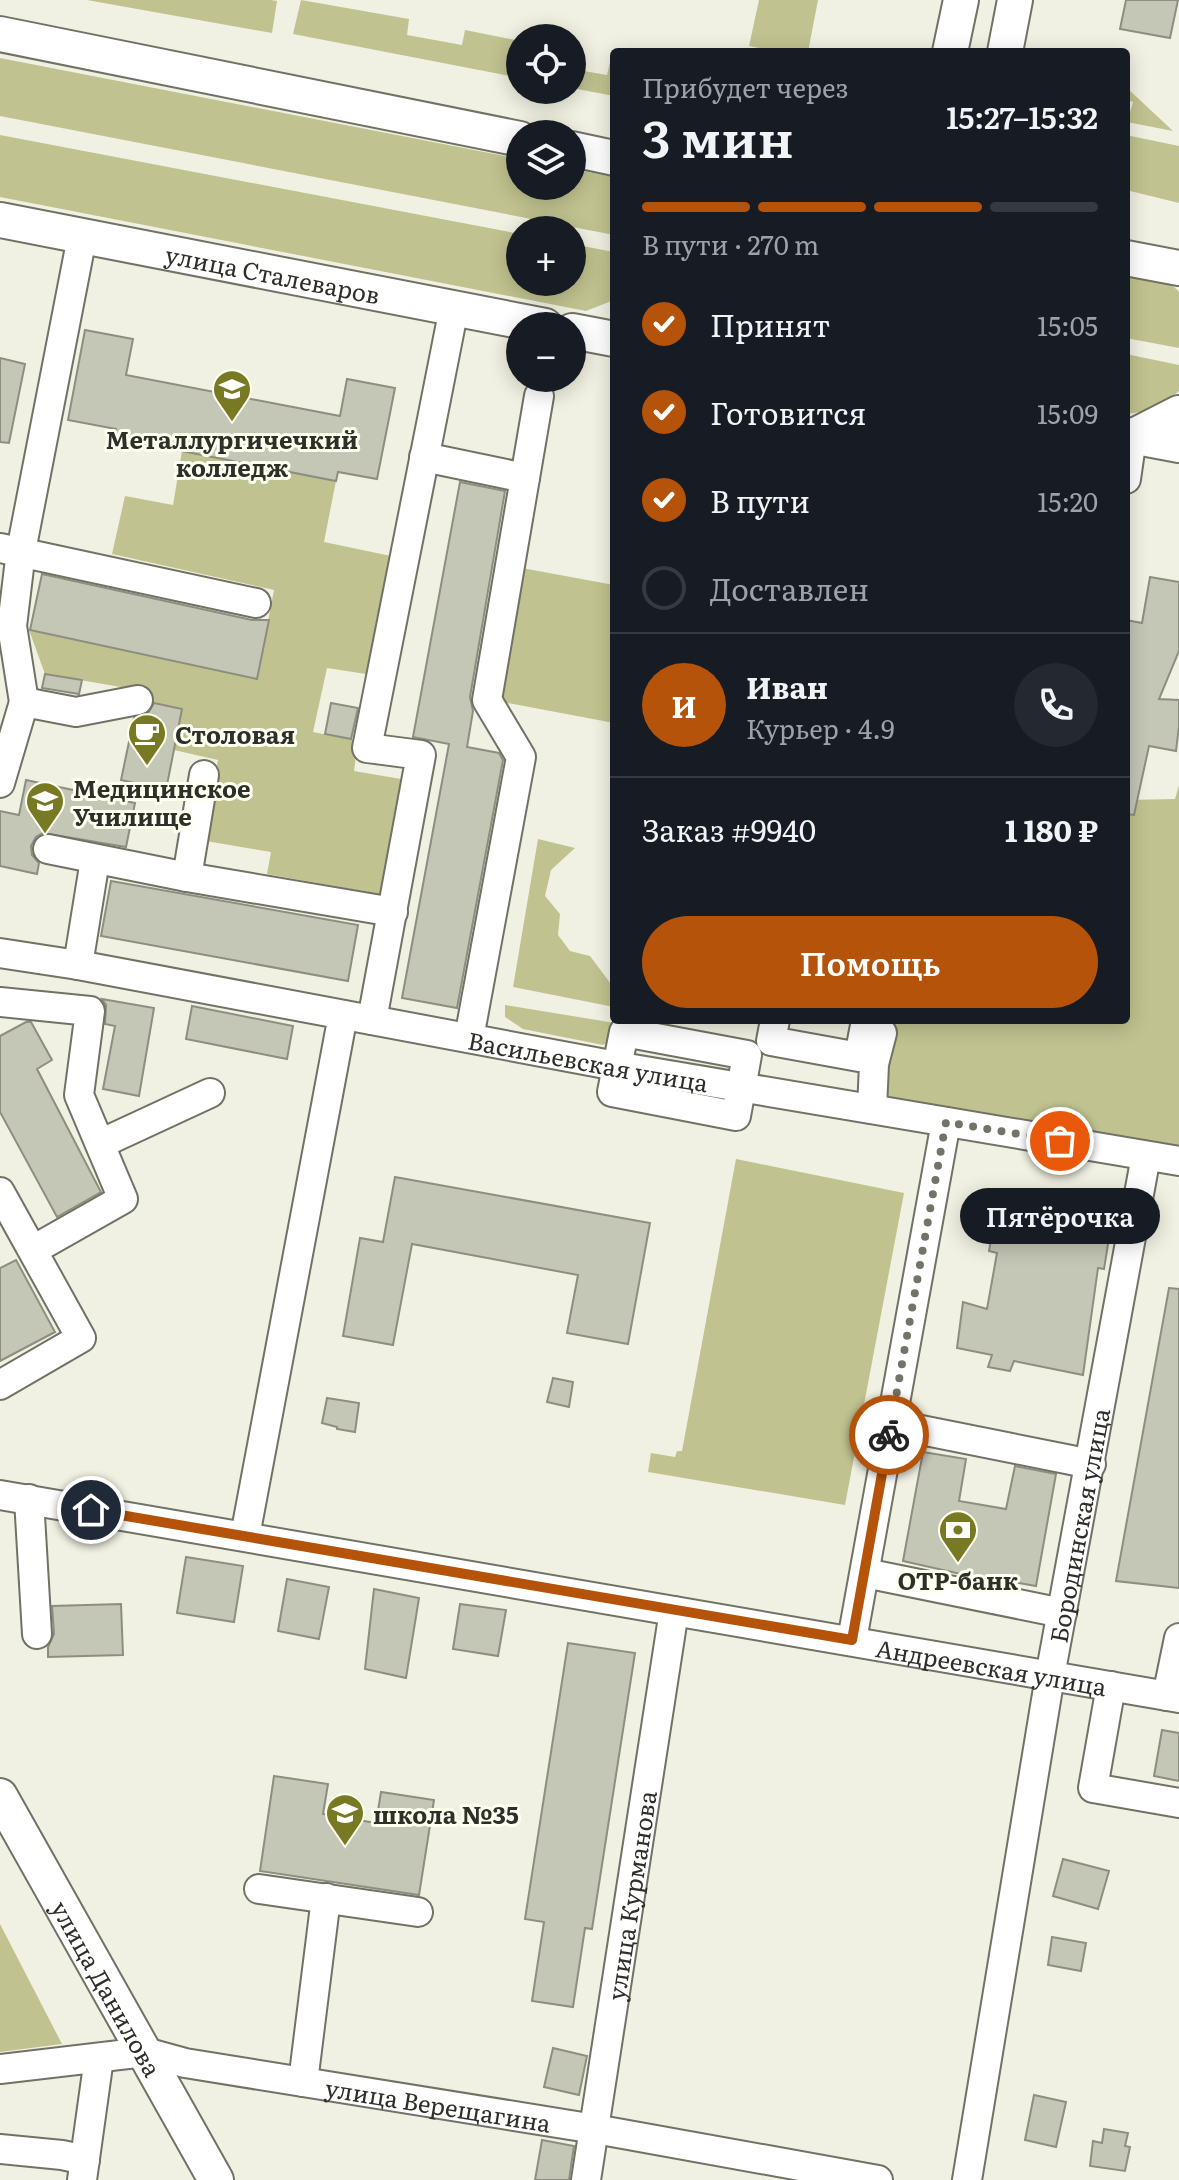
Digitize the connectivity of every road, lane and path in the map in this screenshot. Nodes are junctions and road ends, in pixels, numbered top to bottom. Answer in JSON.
{"nodes":[{"id":1,"x":961,"y":0,"type":"edge"},
{"id":2,"x":1015,"y":0,"type":"edge"},
{"id":3,"x":0,"y":34,"type":"edge"},
{"id":4,"x":951,"y":48,"type":"edge"},
{"id":5,"x":1006,"y":48,"type":"edge"},
{"id":6,"x":506,"y":136,"type":"edge"},
{"id":7,"x":586,"y":152,"type":"edge"},
{"id":8,"x":610,"y":157,"type":"edge"},
{"id":9,"x":0,"y":220,"type":"edge"},
{"id":10,"x":82,"y":237,"type":"junction"},
{"id":11,"x":1130,"y":259,"type":"edge"},
{"id":12,"x":1177,"y":271,"type":"edge"},
{"id":13,"x":454,"y":308,"type":"junction"},
{"id":14,"x":506,"y":318,"type":"edge"},
{"id":15,"x":586,"y":334,"type":"edge"},
{"id":16,"x":610,"y":338,"type":"edge"},
{"id":17,"x":539,"y":396,"type":"dead end"},
{"id":18,"x":1179,"y":413,"type":"edge"},
{"id":19,"x":1130,"y":436,"type":"edge"},
{"id":20,"x":1130,"y":436,"type":"edge"},
{"id":21,"x":1179,"y":445,"type":"edge"},
{"id":22,"x":424,"y":457,"type":"junction"},
{"id":23,"x":525,"y":478,"type":"junction"},
{"id":24,"x":10,"y":550,"type":"edge"},
{"id":25,"x":256,"y":603,"type":"dead end"},
{"id":26,"x":138,"y":700,"type":"dead end"},
{"id":27,"x":24,"y":702,"type":"junction"},
{"id":28,"x":204,"y":775,"type":"dead end"},
{"id":29,"x":0,"y":783,"type":"edge"},
{"id":30,"x":48,"y":849,"type":"dead end"},
{"id":31,"x":95,"y":860,"type":"junction"},
{"id":32,"x":187,"y":877,"type":"junction"},
{"id":33,"x":393,"y":912,"type":"junction"},
{"id":34,"x":0,"y":953,"type":"edge"},
{"id":35,"x":78,"y":965,"type":"junction"},
{"id":36,"x":0,"y":1002,"type":"edge"},
{"id":37,"x":343,"y":1015,"type":"junction"},
{"id":38,"x":372,"y":1020,"type":"junction"},
{"id":39,"x":774,"y":1024,"type":"edge"},
{"id":40,"x":875,"y":1024,"type":"edge"},
{"id":41,"x":469,"y":1038,"type":"junction"},
{"id":42,"x":210,"y":1093,"type":"dead end"},
{"id":43,"x":872,"y":1109,"type":"junction"},
{"id":44,"x":946,"y":1122,"type":"junction"},
{"id":45,"x":100,"y":1144,"type":"junction"},
{"id":46,"x":1146,"y":1156,"type":"junction"},
{"id":47,"x":1179,"y":1161,"type":"edge"},
{"id":48,"x":0,"y":1192,"type":"edge"},
{"id":49,"x":33,"y":1250,"type":"junction"},
{"id":50,"x":0,"y":1385,"type":"edge"},
{"id":51,"x":891,"y":1424,"type":"junction"},
{"id":52,"x":1091,"y":1464,"type":"junction"},
{"id":53,"x":0,"y":1495,"type":"edge"},
{"id":54,"x":29,"y":1499,"type":"junction"},
{"id":55,"x":245,"y":1536,"type":"junction"},
{"id":56,"x":865,"y":1573,"type":"junction"},
{"id":57,"x":674,"y":1611,"type":"junction"},
{"id":58,"x":1062,"y":1613,"type":"junction"},
{"id":59,"x":37,"y":1634,"type":"dead end"},
{"id":60,"x":1179,"y":1638,"type":"edge"},
{"id":61,"x":852,"y":1640,"type":"junction"},
{"id":62,"x":1050,"y":1676,"type":"junction"},
{"id":63,"x":1111,"y":1686,"type":"junction"},
{"id":64,"x":1173,"y":1697,"type":"edge"},
{"id":65,"x":0,"y":1796,"type":"edge"},
{"id":66,"x":1179,"y":1803,"type":"edge"},
{"id":67,"x":259,"y":1889,"type":"dead end"},
{"id":68,"x":326,"y":1898,"type":"junction"},
{"id":69,"x":418,"y":1912,"type":"dead end"},
{"id":70,"x":145,"y":2052,"type":"junction"},
{"id":71,"x":99,"y":2058,"type":"junction"},
{"id":72,"x":0,"y":2069,"type":"edge"},
{"id":73,"x":303,"y":2082,"type":"junction"},
{"id":74,"x":595,"y":2129,"type":"junction"},
{"id":75,"x":0,"y":2149,"type":"edge"},
{"id":76,"x":83,"y":2170,"type":"edge"},
{"id":77,"x":216,"y":2180,"type":"edge"},
{"id":78,"x":586,"y":2180,"type":"edge"},
{"id":79,"x":878,"y":2180,"type":"edge"},
{"id":80,"x":967,"y":2180,"type":"edge"}],
"edges":[{"from":1,"to":4,"type":"main road"},
{"from":2,"to":5,"type":"main road"},
{"from":3,"to":6,"type":"main road"},
{"from":7,"to":8,"type":"main road"},
{"from":9,"to":10,"type":"main road","name":"улица Сталеваров"},
{"from":10,"to":13,"type":"main road","name":"улица Сталеваров"},
{"from":10,"to":24,"type":"street"},
{"from":11,"to":12,"type":"main road"},
{"from":13,"to":14,"type":"main road","name":"улица Сталеваров"},
{"from":13,"to":22,"type":"street"},
{"from":15,"to":16,"type":"main road"},
{"from":17,"to":23,"type":"street"},
{"from":18,"to":19,"type":"main road"},
{"from":20,"to":21,"type":"main road"},
{"from":22,"to":23,"type":"street"},
{"from":22,"to":33,"type":"street"},
{"from":23,"to":41,"type":"street"},
{"from":24,"to":25,"type":"street"},
{"from":24,"to":27,"type":"street"},
{"from":26,"to":27,"type":"street"},
{"from":27,"to":29,"type":"street"},
{"from":28,"to":32,"type":"street"},
{"from":30,"to":31,"type":"street"},
{"from":31,"to":32,"type":"street"},
{"from":31,"to":35,"type":"street"},
{"from":32,"to":33,"type":"street"},
{"from":33,"to":38,"type":"street"},
{"from":34,"to":35,"type":"street","name":"Васильевская улица"},
{"from":35,"to":37,"type":"street","name":"Васильевская улица"},
{"from":36,"to":45,"type":"street"},
{"from":37,"to":38,"type":"street","name":"Васильевская улица"},
{"from":37,"to":55,"type":"street"},
{"from":38,"to":41,"type":"street","name":"Васильевская улица"},
{"from":39,"to":40,"type":"street"},
{"from":40,"to":43,"type":"street"},
{"from":41,"to":43,"type":"street","name":"Васильевская улица"},
{"from":42,"to":45,"type":"street"},
{"from":43,"to":44,"type":"street","name":"Васильевская улица"},
{"from":44,"to":46,"type":"street","name":"Васильевская улица"},
{"from":44,"to":51,"type":"street"},
{"from":45,"to":49,"type":"street"},
{"from":46,"to":47,"type":"street","name":"Васильевская улица"},
{"from":46,"to":52,"type":"street","name":"Бородинская улица"},
{"from":48,"to":49,"type":"street"},
{"from":49,"to":50,"type":"street"},
{"from":51,"to":52,"type":"street"},
{"from":51,"to":56,"type":"street"},
{"from":52,"to":58,"type":"street","name":"Бородинская улица"},
{"from":53,"to":54,"type":"street","name":"Андреевская улица"},
{"from":54,"to":55,"type":"street","name":"Андреевская улица"},
{"from":54,"to":59,"type":"street"},
{"from":55,"to":57,"type":"street","name":"Андреевская улица"},
{"from":56,"to":58,"type":"street"},
{"from":56,"to":61,"type":"street"},
{"from":57,"to":61,"type":"street","name":"Андреевская улица"},
{"from":57,"to":74,"type":"street","name":"улица Курманова"},
{"from":58,"to":62,"type":"street","name":"Бородинская улица"},
{"from":60,"to":64,"type":"street"},
{"from":61,"to":62,"type":"street","name":"Андреевская улица"},
{"from":62,"to":63,"type":"street","name":"Андреевская улица"},
{"from":62,"to":80,"type":"street","name":"Бородинская улица"},
{"from":63,"to":64,"type":"street","name":"Андреевская улица"},
{"from":63,"to":66,"type":"street"},
{"from":65,"to":70,"type":"main road","name":"улица Данилова"},
{"from":67,"to":68,"type":"street"},
{"from":68,"to":69,"type":"street"},
{"from":68,"to":73,"type":"street"},
{"from":70,"to":71,"type":"street","name":"улица Верещагина"},
{"from":70,"to":73,"type":"street","name":"улица Верещагина"},
{"from":70,"to":77,"type":"main road","name":"улица Данилова"},
{"from":71,"to":72,"type":"street","name":"улица Верещагина"},
{"from":71,"to":76,"type":"street"},
{"from":73,"to":74,"type":"street","name":"улица Верещагина"},
{"from":74,"to":78,"type":"street","name":"улица Курманова"},
{"from":74,"to":79,"type":"street","name":"улица Верещагина"},
{"from":75,"to":76,"type":"street"}]}
